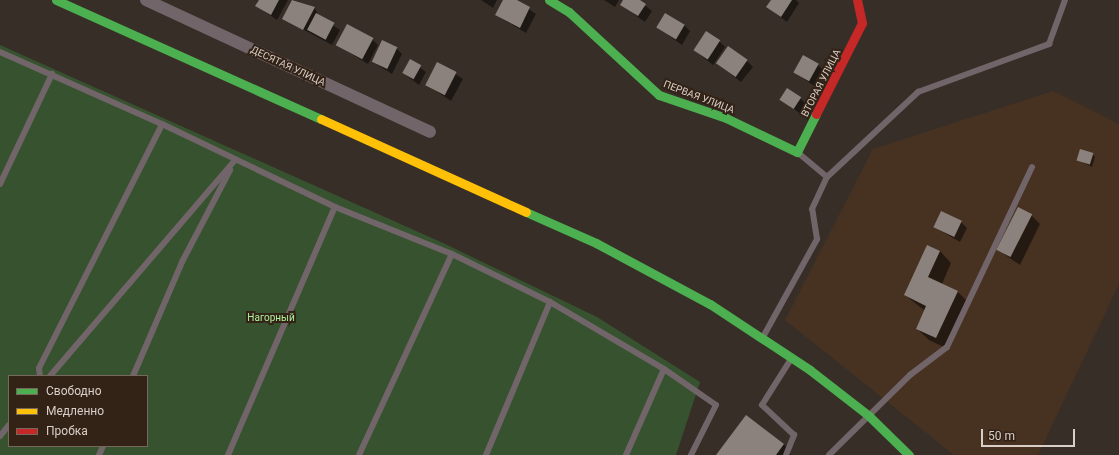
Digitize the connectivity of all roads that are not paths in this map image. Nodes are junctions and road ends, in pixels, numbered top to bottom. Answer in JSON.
{"nodes":[{"id":1,"x":56,"y":0,"type":"edge"},
{"id":2,"x":146,"y":0,"type":"edge"},
{"id":3,"x":549,"y":0,"type":"edge"},
{"id":4,"x":857,"y":0,"type":"edge"},
{"id":5,"x":1065,"y":0,"type":"edge"},
{"id":6,"x":171,"y":5,"type":"edge"},
{"id":7,"x":0,"y":52,"type":"edge"},
{"id":8,"x":52,"y":74,"type":"junction"},
{"id":9,"x":162,"y":124,"type":"junction"},
{"id":10,"x":430,"y":132,"type":"dead end"},
{"id":11,"x":798,"y":152,"type":"junction"},
{"id":12,"x":235,"y":160,"type":"junction"},
{"id":13,"x":1032,"y":167,"type":"dead end"},
{"id":14,"x":827,"y":177,"type":"junction"},
{"id":15,"x":0,"y":184,"type":"edge"},
{"id":16,"x":335,"y":207,"type":"junction"},
{"id":17,"x":452,"y":254,"type":"junction"},
{"id":18,"x":550,"y":302,"type":"junction"},
{"id":19,"x":763,"y":338,"type":"junction"},
{"id":20,"x":792,"y":358,"type":"junction"},
{"id":21,"x":664,"y":369,"type":"junction"},
{"id":22,"x":40,"y":375,"type":"edge"},
{"id":23,"x":51,"y":375,"type":"edge"},
{"id":24,"x":133,"y":375,"type":"edge"},
{"id":25,"x":868,"y":416,"type":"junction"},
{"id":26,"x":8,"y":426,"type":"edge"},
{"id":27,"x":0,"y":436,"type":"edge"},
{"id":28,"x":228,"y":455,"type":"edge"},
{"id":29,"x":359,"y":455,"type":"edge"},
{"id":30,"x":486,"y":455,"type":"edge"},
{"id":31,"x":626,"y":455,"type":"edge"},
{"id":32,"x":692,"y":455,"type":"edge"},
{"id":33,"x":786,"y":455,"type":"edge"},
{"id":34,"x":829,"y":455,"type":"edge"},
{"id":35,"x":909,"y":455,"type":"edge"}],
"edges":[{"from":1,"to":19,"type":"main road"},
{"from":2,"to":6,"type":"street","name":"ДЕСЯТАЯ УЛИЦА"},
{"from":3,"to":11,"type":"main road","name":"ПЕРВАЯ УЛИЦА"},
{"from":4,"to":11,"type":"main road","name":"ВТОРАЯ УЛИЦА"},
{"from":5,"to":14,"type":"lane"},
{"from":6,"to":10,"type":"street","name":"ДЕСЯТАЯ УЛИЦА"},
{"from":7,"to":8,"type":"lane"},
{"from":8,"to":9,"type":"lane"},
{"from":8,"to":15,"type":"lane"},
{"from":9,"to":12,"type":"lane"},
{"from":9,"to":22,"type":"lane"},
{"from":11,"to":14,"type":"lane"},
{"from":12,"to":16,"type":"lane"},
{"from":12,"to":23,"type":"lane"},
{"from":12,"to":24,"type":"lane"},
{"from":13,"to":25,"type":"lane"},
{"from":14,"to":19,"type":"lane"},
{"from":16,"to":17,"type":"lane"},
{"from":16,"to":28,"type":"lane"},
{"from":17,"to":18,"type":"lane"},
{"from":17,"to":29,"type":"lane"},
{"from":18,"to":21,"type":"lane"},
{"from":18,"to":30,"type":"lane"},
{"from":19,"to":20,"type":"main road"},
{"from":20,"to":25,"type":"main road"},
{"from":20,"to":33,"type":"lane"},
{"from":21,"to":31,"type":"lane"},
{"from":21,"to":32,"type":"lane"},
{"from":25,"to":34,"type":"lane"},
{"from":25,"to":35,"type":"main road"},
{"from":26,"to":27,"type":"lane"}]}
